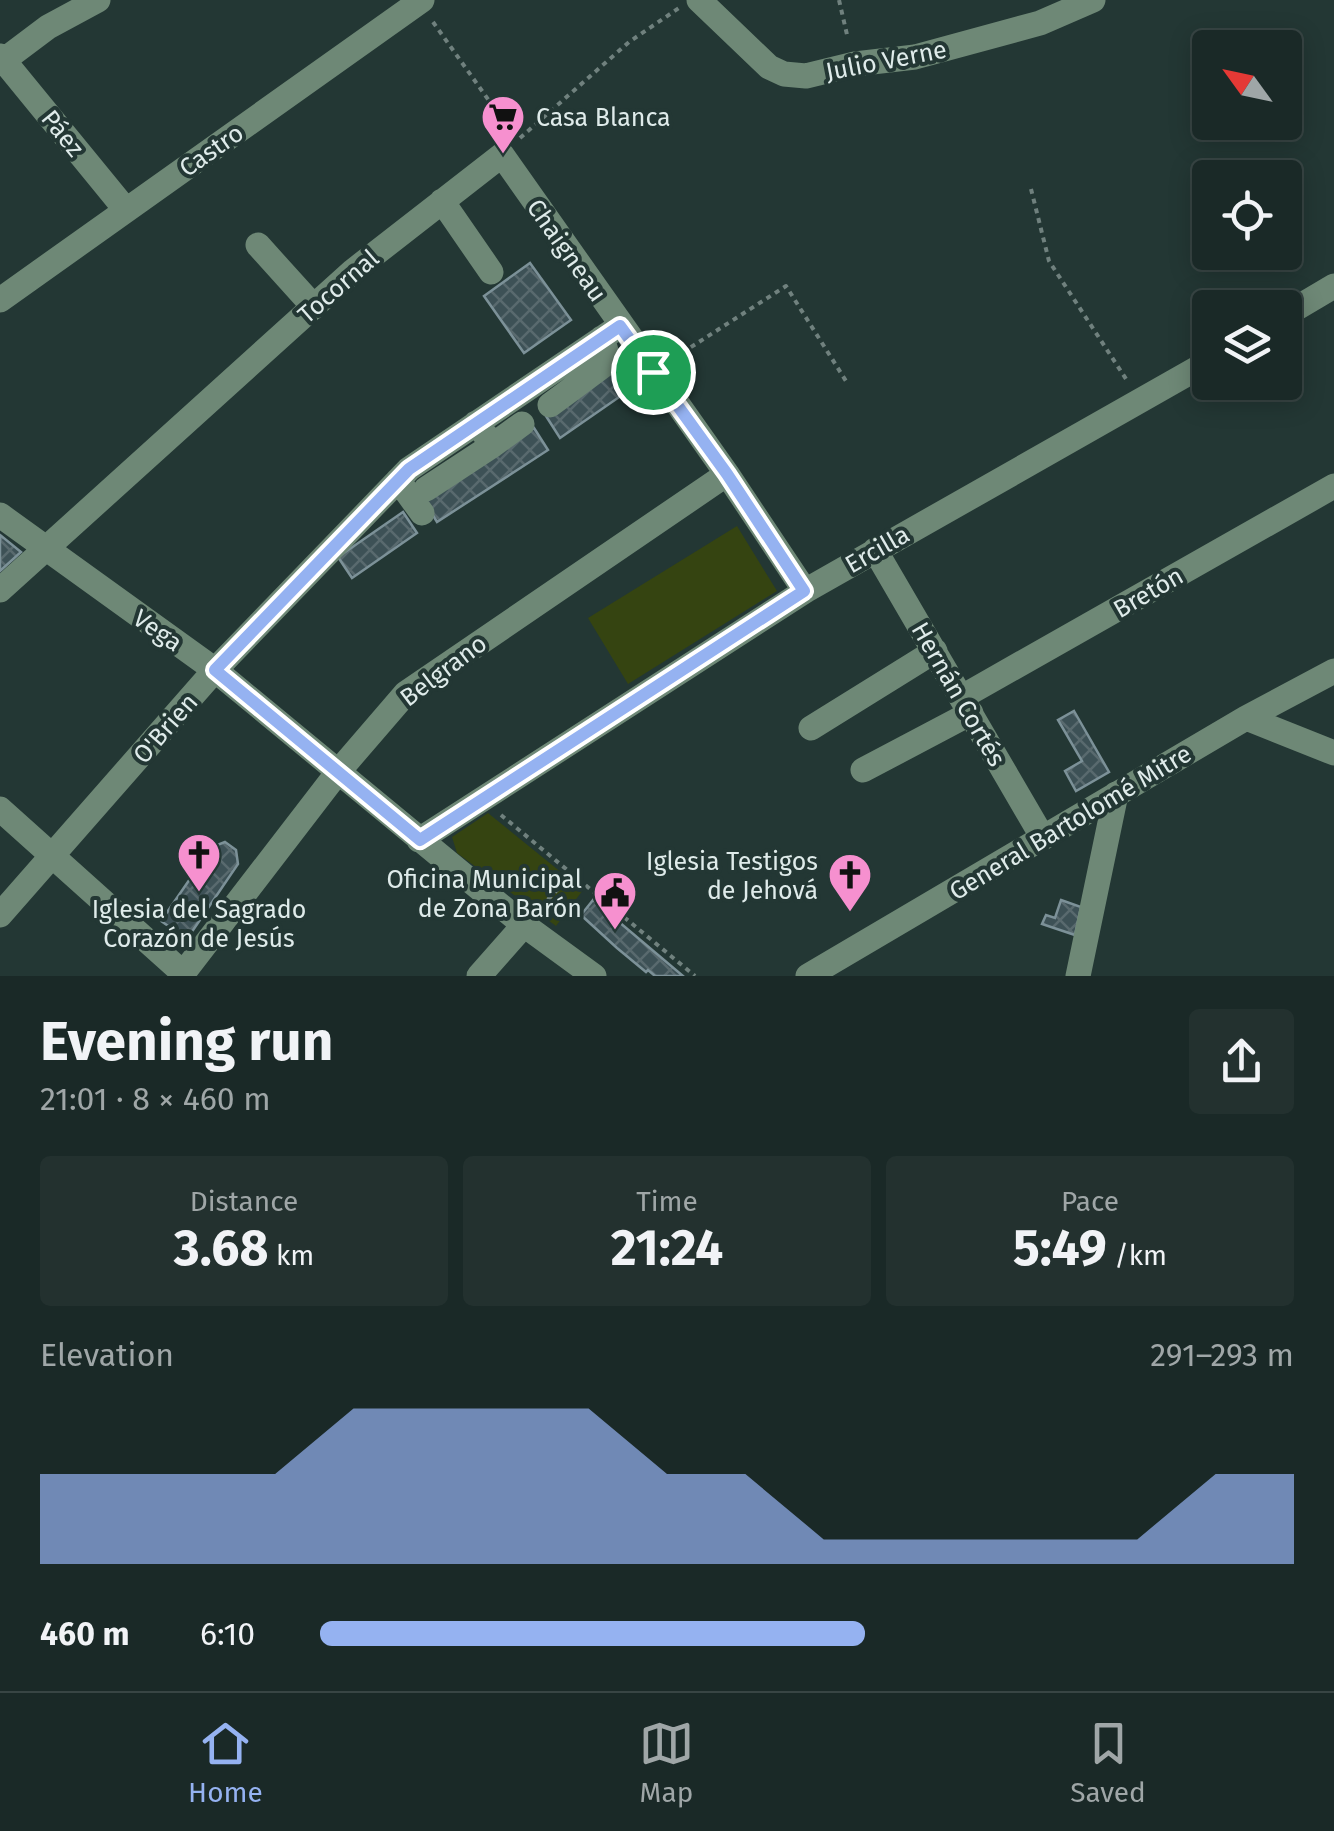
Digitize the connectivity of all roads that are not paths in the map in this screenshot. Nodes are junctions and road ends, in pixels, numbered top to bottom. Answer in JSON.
{"nodes":[{"id":1,"x":98,"y":0,"type":"edge"},
{"id":2,"x":700,"y":0,"type":"edge"},
{"id":3,"x":1093,"y":0,"type":"edge"},
{"id":4,"x":420,"y":1,"type":"edge"},
{"id":5,"x":1,"y":60,"type":"edge"},
{"id":6,"x":510,"y":148,"type":"joint"},
{"id":7,"x":442,"y":202,"type":"junction"},
{"id":8,"x":126,"y":210,"type":"junction"},
{"id":9,"x":258,"y":245,"type":"dead end"},
{"id":10,"x":491,"y":272,"type":"dead end"},
{"id":11,"x":1334,"y":286,"type":"edge"},
{"id":12,"x":0,"y":300,"type":"edge"},
{"id":13,"x":1302,"y":306,"type":"edge"},
{"id":14,"x":314,"y":307,"type":"junction"},
{"id":15,"x":611,"y":332,"type":"junction"},
{"id":16,"x":1192,"y":372,"type":"edge"},
{"id":17,"x":550,"y":405,"type":"dead end"},
{"id":18,"x":476,"y":423,"type":"junction"},
{"id":19,"x":522,"y":424,"type":"dead end"},
{"id":20,"x":493,"y":445,"type":"junction"},
{"id":21,"x":727,"y":474,"type":"junction"},
{"id":22,"x":398,"y":480,"type":"junction"},
{"id":23,"x":1334,"y":486,"type":"edge"},
{"id":24,"x":0,"y":515,"type":"edge"},
{"id":25,"x":44,"y":550,"type":"junction"},
{"id":26,"x":875,"y":550,"type":"junction"},
{"id":27,"x":0,"y":590,"type":"edge"},
{"id":28,"x":804,"y":591,"type":"junction"},
{"id":29,"x":935,"y":651,"type":"junction"},
{"id":30,"x":215,"y":670,"type":"junction"},
{"id":31,"x":1334,"y":670,"type":"edge"},
{"id":32,"x":966,"y":705,"type":"junction"},
{"id":33,"x":1246,"y":718,"type":"junction"},
{"id":34,"x":810,"y":728,"type":"dead end"},
{"id":35,"x":1334,"y":753,"type":"edge"},
{"id":36,"x":863,"y":770,"type":"dead end"},
{"id":37,"x":338,"y":772,"type":"junction"},
{"id":38,"x":1116,"y":794,"type":"junction"},
{"id":39,"x":0,"y":809,"type":"edge"},
{"id":40,"x":1043,"y":838,"type":"junction"},
{"id":41,"x":420,"y":840,"type":"junction"},
{"id":42,"x":53,"y":859,"type":"junction"},
{"id":43,"x":0,"y":915,"type":"edge"},
{"id":44,"x":524,"y":924,"type":"junction"},
{"id":45,"x":822,"y":972,"type":"edge"},
{"id":46,"x":182,"y":975,"type":"edge"},
{"id":47,"x":479,"y":976,"type":"edge"},
{"id":48,"x":594,"y":976,"type":"edge"},
{"id":49,"x":1078,"y":976,"type":"edge"}],
"edges":[{"from":1,"to":5,"type":"street"},
{"from":2,"to":3,"type":"street","name":"Julio Verne"},
{"from":4,"to":8,"type":"street","name":"Castro"},
{"from":5,"to":8,"type":"street","name":"Páez"},
{"from":6,"to":7,"type":"street","name":"Tocornal"},
{"from":6,"to":15,"type":"street","name":"Chaigneau"},
{"from":7,"to":10,"type":"street"},
{"from":7,"to":14,"type":"street","name":"Tocornal"},
{"from":8,"to":12,"type":"street","name":"Castro"},
{"from":9,"to":14,"type":"street"},
{"from":11,"to":13,"type":"street"},
{"from":14,"to":25,"type":"street","name":"Tocornal"},
{"from":15,"to":17,"type":"street"},
{"from":15,"to":18,"type":"street","name":"O'Brien"},
{"from":15,"to":21,"type":"street","name":"Chaigneau"},
{"from":16,"to":26,"type":"street","name":"Ercilla"},
{"from":18,"to":20,"type":"street"},
{"from":18,"to":22,"type":"street","name":"O'Brien"},
{"from":19,"to":20,"type":"street"},
{"from":20,"to":22,"type":"street"},
{"from":21,"to":28,"type":"street","name":"Chaigneau"},
{"from":21,"to":37,"type":"street","name":"Belgrano"},
{"from":22,"to":30,"type":"street","name":"O'Brien"},
{"from":23,"to":32,"type":"street","name":"Bretón"},
{"from":24,"to":25,"type":"street","name":"Vega"},
{"from":25,"to":27,"type":"street","name":"Tocornal"},
{"from":25,"to":30,"type":"street","name":"Vega"},
{"from":26,"to":28,"type":"street","name":"Ercilla"},
{"from":26,"to":29,"type":"street","name":"Hernán Cortés"},
{"from":28,"to":41,"type":"street","name":"Ercilla"},
{"from":29,"to":32,"type":"street","name":"Hernán Cortés"},
{"from":29,"to":34,"type":"street"},
{"from":30,"to":37,"type":"street","name":"Vega"},
{"from":30,"to":42,"type":"street","name":"O'Brien"},
{"from":31,"to":33,"type":"street","name":"General Bartolomé Mitre"},
{"from":32,"to":36,"type":"street","name":"Bretón"},
{"from":32,"to":40,"type":"street","name":"Hernán Cortés"},
{"from":33,"to":35,"type":"street"},
{"from":33,"to":38,"type":"street","name":"General Bartolomé Mitre"},
{"from":37,"to":41,"type":"street","name":"Vega"},
{"from":37,"to":46,"type":"street","name":"Belgrano"},
{"from":38,"to":40,"type":"street","name":"General Bartolomé Mitre"},
{"from":38,"to":49,"type":"street"},
{"from":39,"to":42,"type":"street"},
{"from":40,"to":45,"type":"street","name":"General Bartolomé Mitre"},
{"from":41,"to":44,"type":"street","name":"Vega"},
{"from":42,"to":43,"type":"street","name":"O'Brien"},
{"from":42,"to":46,"type":"street"},
{"from":44,"to":47,"type":"street"},
{"from":44,"to":48,"type":"street","name":"Vega"}]}
